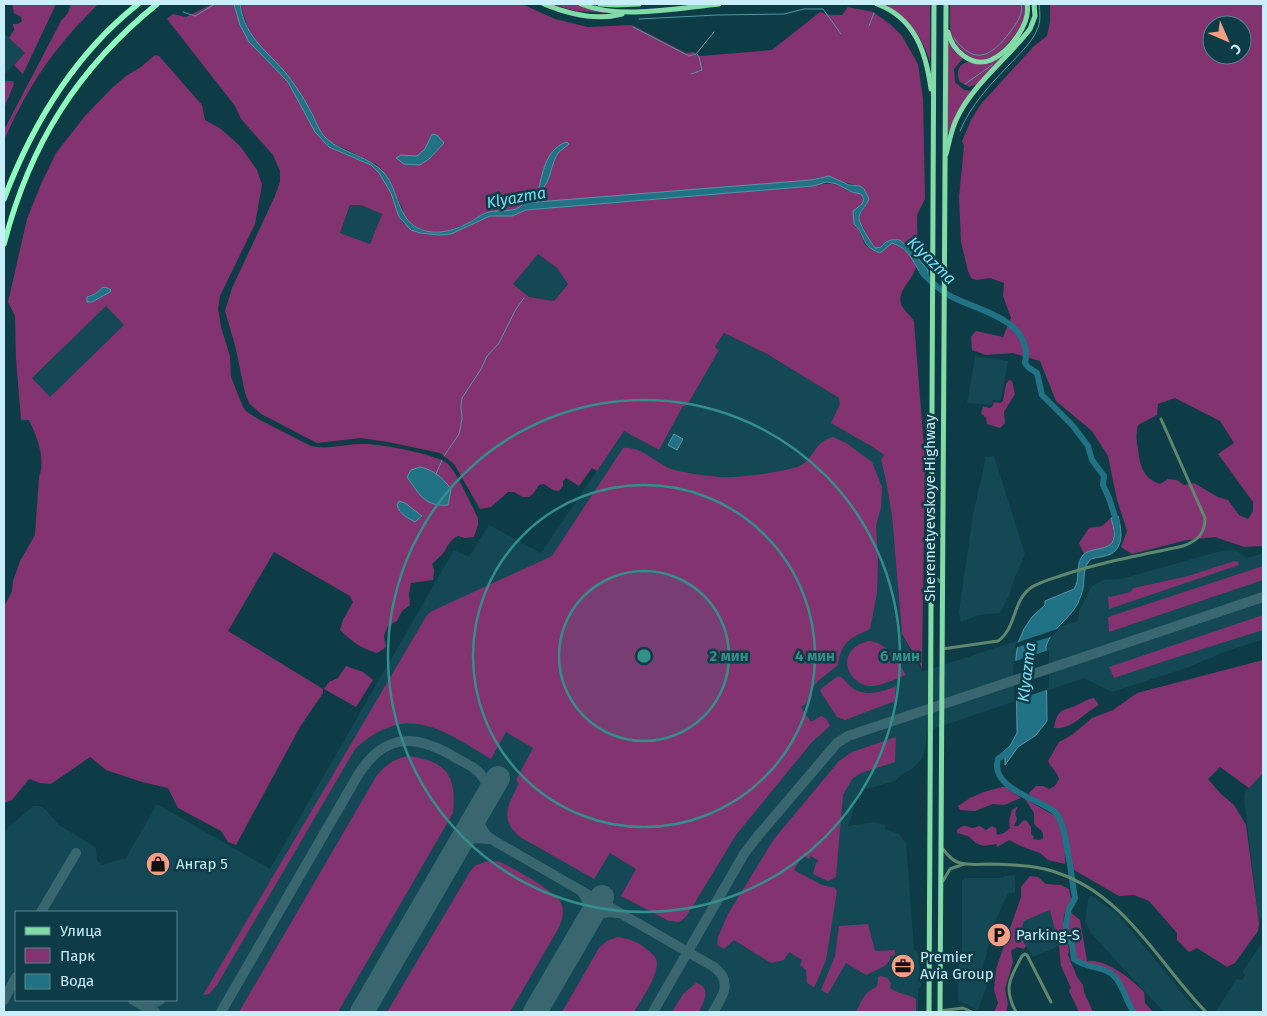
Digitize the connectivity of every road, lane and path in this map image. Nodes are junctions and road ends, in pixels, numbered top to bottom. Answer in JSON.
{"nodes":[{"id":1,"x":138,"y":4,"type":"edge"},
{"id":2,"x":157,"y":4,"type":"edge"},
{"id":3,"x":544,"y":4,"type":"edge"},
{"id":4,"x":581,"y":4,"type":"edge"},
{"id":5,"x":600,"y":4,"type":"edge"},
{"id":6,"x":625,"y":4,"type":"edge"},
{"id":7,"x":639,"y":4,"type":"edge"},
{"id":8,"x":719,"y":4,"type":"edge"},
{"id":9,"x":877,"y":4,"type":"edge"},
{"id":10,"x":934,"y":4,"type":"edge"},
{"id":11,"x":946,"y":4,"type":"edge"},
{"id":12,"x":1027,"y":4,"type":"edge"},
{"id":13,"x":1034,"y":4,"type":"edge"},
{"id":14,"x":631,"y":12,"type":"junction"},
{"id":15,"x":946,"y":16,"type":"junction"},
{"id":16,"x":933,"y":108,"type":"junction"},
{"id":17,"x":944,"y":164,"type":"junction"},
{"id":18,"x":4,"y":199,"type":"edge"},
{"id":19,"x":4,"y":244,"type":"edge"},
{"id":20,"x":1161,"y":419,"type":"dead end"},
{"id":21,"x":942,"y":584,"type":"junction"},
{"id":22,"x":931,"y":585,"type":"junction"},
{"id":23,"x":942,"y":649,"type":"junction"},
{"id":24,"x":943,"y":849,"type":"junction"},
{"id":25,"x":965,"y":864,"type":"junction"},
{"id":26,"x":943,"y":882,"type":"junction"},
{"id":27,"x":1051,"y":1002,"type":"dead end"},
{"id":28,"x":930,"y":1012,"type":"edge"},
{"id":29,"x":940,"y":1012,"type":"edge"},
{"id":30,"x":972,"y":1012,"type":"edge"},
{"id":31,"x":1016,"y":1012,"type":"edge"},
{"id":32,"x":1206,"y":1012,"type":"edge"}],
"edges":[{"from":1,"to":18,"type":"highway"},
{"from":2,"to":19,"type":"highway"},
{"from":3,"to":14,"type":"main road"},
{"from":4,"to":14,"type":"main road"},
{"from":5,"to":6,"type":"main road"},
{"from":6,"to":7,"type":"main road"},
{"from":8,"to":14,"type":"main road"},
{"from":9,"to":16,"type":"main road"},
{"from":10,"to":16,"type":"main road","name":"Sheremetyevskoye Highway"},
{"from":11,"to":15,"type":"main road","name":"Sheremetyevskoye Highway"},
{"from":12,"to":15,"type":"main road"},
{"from":13,"to":17,"type":"main road"},
{"from":15,"to":17,"type":"main road","name":"Sheremetyevskoye Highway"},
{"from":16,"to":22,"type":"main road","name":"Sheremetyevskoye Highway"},
{"from":17,"to":21,"type":"main road","name":"Sheremetyevskoye Highway"},
{"from":20,"to":23,"type":"street"},
{"from":21,"to":22,"type":"street"},
{"from":21,"to":23,"type":"main road","name":"Sheremetyevskoye Highway"},
{"from":22,"to":28,"type":"main road","name":"Sheremetyevskoye Highway"},
{"from":23,"to":24,"type":"main road","name":"Sheremetyevskoye Highway"},
{"from":24,"to":25,"type":"street"},
{"from":24,"to":26,"type":"main road","name":"Sheremetyevskoye Highway"},
{"from":25,"to":26,"type":"street"},
{"from":25,"to":32,"type":"street"},
{"from":26,"to":29,"type":"main road","name":"Sheremetyevskoye Highway"},
{"from":27,"to":31,"type":"street"},
{"from":29,"to":30,"type":"street"}]}
